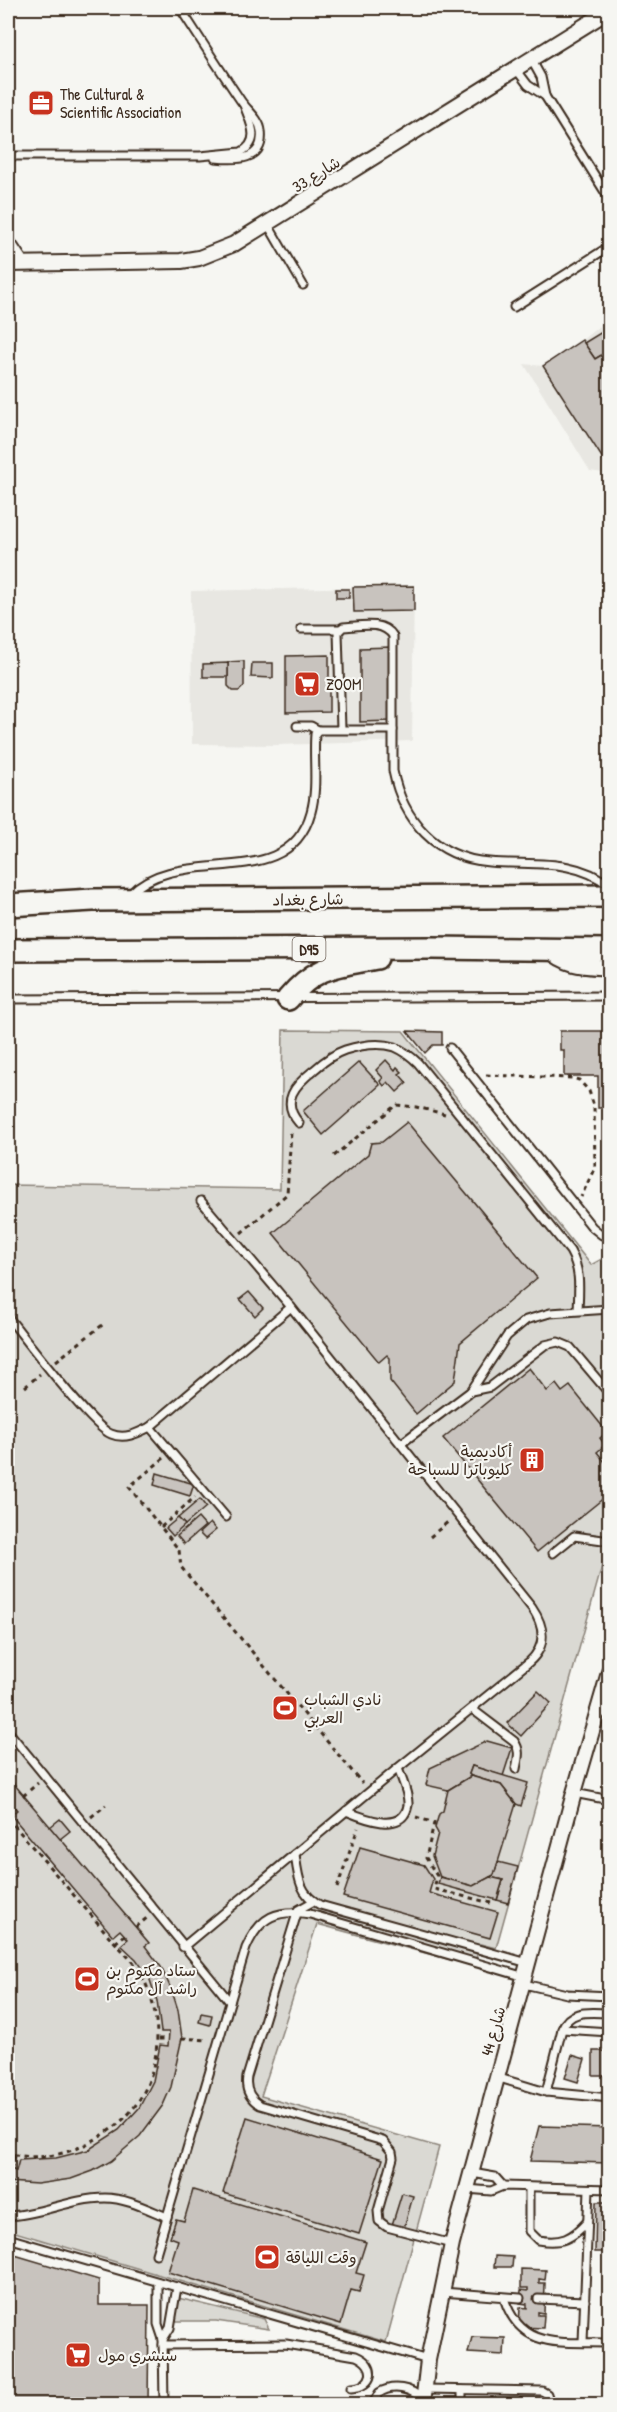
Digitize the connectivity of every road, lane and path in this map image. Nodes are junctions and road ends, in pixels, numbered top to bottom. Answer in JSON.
{"nodes":[{"id":1,"x":180,"y":8,"type":"edge"},
{"id":2,"x":609,"y":10,"type":"edge"},
{"id":3,"x":531,"y":59,"type":"junction"},
{"id":4,"x":516,"y":69,"type":"junction"},
{"id":5,"x":545,"y":96,"type":"junction"},
{"id":6,"x":8,"y":156,"type":"edge"},
{"id":7,"x":609,"y":200,"type":"edge"},
{"id":8,"x":267,"y":223,"type":"junction"},
{"id":9,"x":8,"y":237,"type":"edge"},
{"id":10,"x":609,"y":246,"type":"edge"},
{"id":11,"x":8,"y":264,"type":"edge"},
{"id":12,"x":26,"y":264,"type":"junction"},
{"id":13,"x":303,"y":285,"type":"dead end"},
{"id":14,"x":514,"y":307,"type":"dead end"},
{"id":15,"x":301,"y":629,"type":"dead end"},
{"id":16,"x":340,"y":629,"type":"junction"},
{"id":17,"x":297,"y":726,"type":"dead end"},
{"id":18,"x":341,"y":729,"type":"junction"},
{"id":19,"x":318,"y":730,"type":"junction"},
{"id":20,"x":393,"y":730,"type":"junction"},
{"id":21,"x":609,"y":886,"type":"edge"},
{"id":22,"x":609,"y":896,"type":"edge"},
{"id":23,"x":124,"y":900,"type":"junction"},
{"id":24,"x":8,"y":905,"type":"edge"},
{"id":25,"x":432,"y":948,"type":"junction"},
{"id":26,"x":549,"y":950,"type":"junction"},
{"id":27,"x":609,"y":950,"type":"edge"},
{"id":28,"x":8,"y":951,"type":"edge"},
{"id":29,"x":609,"y":968,"type":"edge"},
{"id":30,"x":609,"y":996,"type":"edge"},
{"id":31,"x":8,"y":999,"type":"edge"},
{"id":32,"x":288,"y":999,"type":"junction"},
{"id":33,"x":450,"y":1048,"type":"dead end"},
{"id":34,"x":471,"y":1075,"type":"junction"},
{"id":35,"x":292,"y":1115,"type":"junction"},
{"id":36,"x":464,"y":1119,"type":"junction"},
{"id":37,"x":299,"y":1123,"type":"dead end"},
{"id":38,"x":334,"y":1156,"type":"dead end"},
{"id":39,"x":201,"y":1200,"type":"dead end"},
{"id":40,"x":576,"y":1207,"type":"junction"},
{"id":41,"x":609,"y":1236,"type":"edge"},
{"id":42,"x":233,"y":1239,"type":"junction"},
{"id":43,"x":291,"y":1307,"type":"junction"},
{"id":44,"x":609,"y":1309,"type":"edge"},
{"id":45,"x":578,"y":1310,"type":"junction"},
{"id":46,"x":8,"y":1317,"type":"edge"},
{"id":47,"x":105,"y":1323,"type":"dead end"},
{"id":48,"x":49,"y":1367,"type":"junction"},
{"id":49,"x":25,"y":1387,"type":"dead end"},
{"id":50,"x":471,"y":1391,"type":"junction"},
{"id":51,"x":608,"y":1392,"type":"dead end"},
{"id":52,"x":150,"y":1427,"type":"junction"},
{"id":53,"x":402,"y":1443,"type":"junction"},
{"id":54,"x":172,"y":1452,"type":"junction"},
{"id":55,"x":203,"y":1490,"type":"junction"},
{"id":56,"x":458,"y":1514,"type":"junction"},
{"id":57,"x":226,"y":1517,"type":"dead end"},
{"id":58,"x":160,"y":1527,"type":"junction"},
{"id":59,"x":430,"y":1537,"type":"dead end"},
{"id":60,"x":609,"y":1541,"type":"edge"},
{"id":61,"x":553,"y":1554,"type":"dead end"},
{"id":62,"x":609,"y":1669,"type":"edge"},
{"id":63,"x":472,"y":1708,"type":"junction"},
{"id":64,"x":603,"y":1713,"type":"edge"},
{"id":65,"x":8,"y":1731,"type":"edge"},
{"id":66,"x":398,"y":1768,"type":"junction"},
{"id":67,"x":516,"y":1769,"type":"dead end"},
{"id":68,"x":45,"y":1777,"type":"junction"},
{"id":69,"x":369,"y":1791,"type":"junction"},
{"id":70,"x":574,"y":1793,"type":"junction"},
{"id":71,"x":23,"y":1796,"type":"dead end"},
{"id":72,"x":609,"y":1800,"type":"edge"},
{"id":73,"x":13,"y":1804,"type":"dead end"},
{"id":74,"x":106,"y":1805,"type":"dead end"},
{"id":75,"x":8,"y":1809,"type":"edge"},
{"id":76,"x":346,"y":1811,"type":"junction"},
{"id":77,"x":405,"y":1812,"type":"junction"},
{"id":78,"x":8,"y":1818,"type":"edge"},
{"id":79,"x":361,"y":1818,"type":"junction"},
{"id":80,"x":83,"y":1824,"type":"junction"},
{"id":81,"x":295,"y":1854,"type":"junction"},
{"id":82,"x":337,"y":1888,"type":"dead end"},
{"id":83,"x":314,"y":1901,"type":"junction"},
{"id":84,"x":491,"y":1903,"type":"dead end"},
{"id":85,"x":297,"y":1912,"type":"junction"},
{"id":86,"x":125,"y":1935,"type":"dead end"},
{"id":87,"x":115,"y":1943,"type":"junction"},
{"id":88,"x":183,"y":1947,"type":"junction"},
{"id":89,"x":526,"y":1975,"type":"junction"},
{"id":90,"x":609,"y":1996,"type":"edge"},
{"id":91,"x":230,"y":2002,"type":"junction"},
{"id":92,"x":609,"y":2013,"type":"edge"},
{"id":93,"x":562,"y":2029,"type":"junction"},
{"id":94,"x":609,"y":2032,"type":"edge"},
{"id":95,"x":169,"y":2038,"type":"dead end"},
{"id":96,"x":182,"y":2038,"type":"dead end"},
{"id":97,"x":159,"y":2039,"type":"junction"},
{"id":98,"x":219,"y":2040,"type":"junction"},
{"id":99,"x":496,"y":2077,"type":"junction"},
{"id":100,"x":546,"y":2092,"type":"junction"},
{"id":101,"x":609,"y":2098,"type":"edge"},
{"id":102,"x":8,"y":2152,"type":"edge"},
{"id":103,"x":15,"y":2155,"type":"junction"},
{"id":104,"x":11,"y":2169,"type":"dead end"},
{"id":105,"x":472,"y":2173,"type":"junction"},
{"id":106,"x":503,"y":2186,"type":"junction"},
{"id":107,"x":529,"y":2187,"type":"junction"},
{"id":108,"x":467,"y":2188,"type":"junction"},
{"id":109,"x":589,"y":2189,"type":"junction"},
{"id":110,"x":609,"y":2189,"type":"edge"},
{"id":111,"x":8,"y":2216,"type":"edge"},
{"id":112,"x":167,"y":2217,"type":"junction"},
{"id":113,"x":587,"y":2222,"type":"junction"},
{"id":114,"x":8,"y":2238,"type":"edge"},
{"id":115,"x":452,"y":2244,"type":"junction"},
{"id":116,"x":156,"y":2254,"type":"dead end"},
{"id":117,"x":158,"y":2282,"type":"junction"},
{"id":118,"x":177,"y":2287,"type":"junction"},
{"id":119,"x":441,"y":2292,"type":"junction"},
{"id":120,"x":504,"y":2298,"type":"junction"},
{"id":121,"x":520,"y":2298,"type":"dead end"},
{"id":122,"x":538,"y":2299,"type":"dead end"},
{"id":123,"x":585,"y":2301,"type":"junction"},
{"id":124,"x":163,"y":2342,"type":"junction"},
{"id":125,"x":584,"y":2342,"type":"junction"},
{"id":126,"x":609,"y":2343,"type":"edge"},
{"id":127,"x":428,"y":2360,"type":"junction"},
{"id":128,"x":351,"y":2388,"type":"dead end"},
{"id":129,"x":462,"y":2390,"type":"junction"},
{"id":130,"x":424,"y":2398,"type":"edge"},
{"id":131,"x":164,"y":2404,"type":"edge"},
{"id":132,"x":373,"y":2404,"type":"edge"},
{"id":133,"x":462,"y":2404,"type":"edge"},
{"id":134,"x":550,"y":2404,"type":"edge"}],
"edges":[{"from":1,"to":6,"type":"lane"},
{"from":2,"to":3,"type":"street","name":"شارع 33"},
{"from":3,"to":4,"type":"street","name":"شارع 33"},
{"from":3,"to":5,"type":"lane"},
{"from":4,"to":5,"type":"lane"},
{"from":4,"to":8,"type":"street","name":"شارع 33"},
{"from":5,"to":7,"type":"lane"},
{"from":8,"to":12,"type":"street","name":"شارع 33"},
{"from":8,"to":13,"type":"lane"},
{"from":9,"to":12,"type":"lane"},
{"from":10,"to":14,"type":"lane"},
{"from":11,"to":12,"type":"street","name":"شارع 33"},
{"from":15,"to":16,"type":"lane"},
{"from":16,"to":18,"type":"lane"},
{"from":16,"to":20,"type":"lane"},
{"from":17,"to":19,"type":"lane"},
{"from":18,"to":19,"type":"lane"},
{"from":18,"to":20,"type":"lane"},
{"from":19,"to":23,"type":"lane"},
{"from":20,"to":21,"type":"lane"},
{"from":22,"to":23,"type":"main road","name":"شارع بغداد"},
{"from":23,"to":24,"type":"main road","name":"شارع بغداد"},
{"from":25,"to":26,"type":"main road","number":"D95"},
{"from":25,"to":28,"type":"main road","number":"D95"},
{"from":25,"to":32,"type":"main road"},
{"from":26,"to":27,"type":"main road","number":"D95"},
{"from":26,"to":29,"type":"street"},
{"from":30,"to":32,"type":"lane"},
{"from":31,"to":32,"type":"lane"},
{"from":33,"to":34,"type":"lane"},
{"from":34,"to":40,"type":"lane"},
{"from":34,"to":40,"type":"path"},
{"from":35,"to":36,"type":"lane"},
{"from":35,"to":37,"type":"lane"},
{"from":35,"to":42,"type":"path"},
{"from":36,"to":38,"type":"path"},
{"from":36,"to":45,"type":"lane"},
{"from":39,"to":42,"type":"lane"},
{"from":40,"to":41,"type":"lane"},
{"from":42,"to":43,"type":"lane"},
{"from":43,"to":52,"type":"lane"},
{"from":43,"to":53,"type":"lane"},
{"from":44,"to":45,"type":"lane"},
{"from":45,"to":50,"type":"lane"},
{"from":46,"to":48,"type":"lane"},
{"from":47,"to":48,"type":"path"},
{"from":48,"to":49,"type":"path"},
{"from":48,"to":52,"type":"lane"},
{"from":50,"to":51,"type":"lane"},
{"from":50,"to":53,"type":"lane"},
{"from":52,"to":54,"type":"lane"},
{"from":53,"to":56,"type":"lane"},
{"from":54,"to":55,"type":"lane"},
{"from":54,"to":58,"type":"path"},
{"from":55,"to":57,"type":"lane"},
{"from":55,"to":58,"type":"path"},
{"from":56,"to":59,"type":"path"},
{"from":56,"to":63,"type":"lane"},
{"from":58,"to":69,"type":"path"},
{"from":60,"to":61,"type":"lane"},
{"from":62,"to":64,"type":"street","name":"شارع 44"},
{"from":63,"to":66,"type":"lane"},
{"from":63,"to":67,"type":"lane"},
{"from":64,"to":70,"type":"street","name":"شارع 44"},
{"from":65,"to":68,"type":"lane"},
{"from":66,"to":69,"type":"lane"},
{"from":66,"to":77,"type":"lane"},
{"from":68,"to":71,"type":"path"},
{"from":68,"to":80,"type":"lane"},
{"from":69,"to":76,"type":"lane"},
{"from":70,"to":72,"type":"lane"},
{"from":70,"to":89,"type":"street","name":"شارع 44"},
{"from":73,"to":75,"type":"path"},
{"from":74,"to":80,"type":"path"},
{"from":76,"to":79,"type":"lane"},
{"from":76,"to":81,"type":"lane"},
{"from":77,"to":79,"type":"lane"},
{"from":77,"to":84,"type":"path"},
{"from":78,"to":87,"type":"path"},
{"from":79,"to":82,"type":"path"},
{"from":80,"to":88,"type":"lane"},
{"from":81,"to":83,"type":"lane"},
{"from":81,"to":88,"type":"lane"},
{"from":83,"to":85,"type":"lane"},
{"from":83,"to":89,"type":"lane"},
{"from":85,"to":89,"type":"lane"},
{"from":85,"to":91,"type":"lane"},
{"from":85,"to":115,"type":"lane"},
{"from":86,"to":87,"type":"path"},
{"from":87,"to":97,"type":"path"},
{"from":88,"to":91,"type":"lane"},
{"from":89,"to":90,"type":"lane"},
{"from":89,"to":99,"type":"street","name":"شارع 44"},
{"from":91,"to":98,"type":"lane"},
{"from":92,"to":93,"type":"lane"},
{"from":93,"to":94,"type":"lane"},
{"from":93,"to":100,"type":"lane"},
{"from":95,"to":97,"type":"path"},
{"from":96,"to":98,"type":"path"},
{"from":97,"to":103,"type":"path"},
{"from":98,"to":112,"type":"lane"},
{"from":99,"to":100,"type":"lane"},
{"from":99,"to":105,"type":"street","name":"شارع 44"},
{"from":100,"to":101,"type":"lane"},
{"from":102,"to":103,"type":"path"},
{"from":103,"to":104,"type":"path"},
{"from":105,"to":106,"type":"lane"},
{"from":105,"to":108,"type":"street","name":"شارع 44"},
{"from":106,"to":107,"type":"lane"},
{"from":106,"to":108,"type":"lane"},
{"from":107,"to":109,"type":"lane"},
{"from":107,"to":113,"type":"lane"},
{"from":108,"to":115,"type":"street","name":"شارع 44"},
{"from":109,"to":110,"type":"lane"},
{"from":109,"to":113,"type":"lane"},
{"from":111,"to":112,"type":"lane"},
{"from":112,"to":116,"type":"lane"},
{"from":113,"to":123,"type":"lane"},
{"from":114,"to":117,"type":"lane"},
{"from":115,"to":119,"type":"street","name":"شارع 44"},
{"from":117,"to":118,"type":"lane"},
{"from":117,"to":124,"type":"lane"},
{"from":118,"to":124,"type":"lane"},
{"from":118,"to":127,"type":"lane"},
{"from":119,"to":120,"type":"lane"},
{"from":119,"to":127,"type":"street","name":"شارع 44"},
{"from":120,"to":121,"type":"lane"},
{"from":120,"to":125,"type":"lane"},
{"from":122,"to":123,"type":"lane"},
{"from":123,"to":125,"type":"lane"},
{"from":124,"to":128,"type":"lane"},
{"from":124,"to":131,"type":"lane"},
{"from":125,"to":126,"type":"lane"},
{"from":127,"to":130,"type":"street","name":"شارع 44"},
{"from":129,"to":130,"type":"lane"},
{"from":129,"to":133,"type":"lane"},
{"from":129,"to":134,"type":"lane"},
{"from":130,"to":132,"type":"lane"}]}
